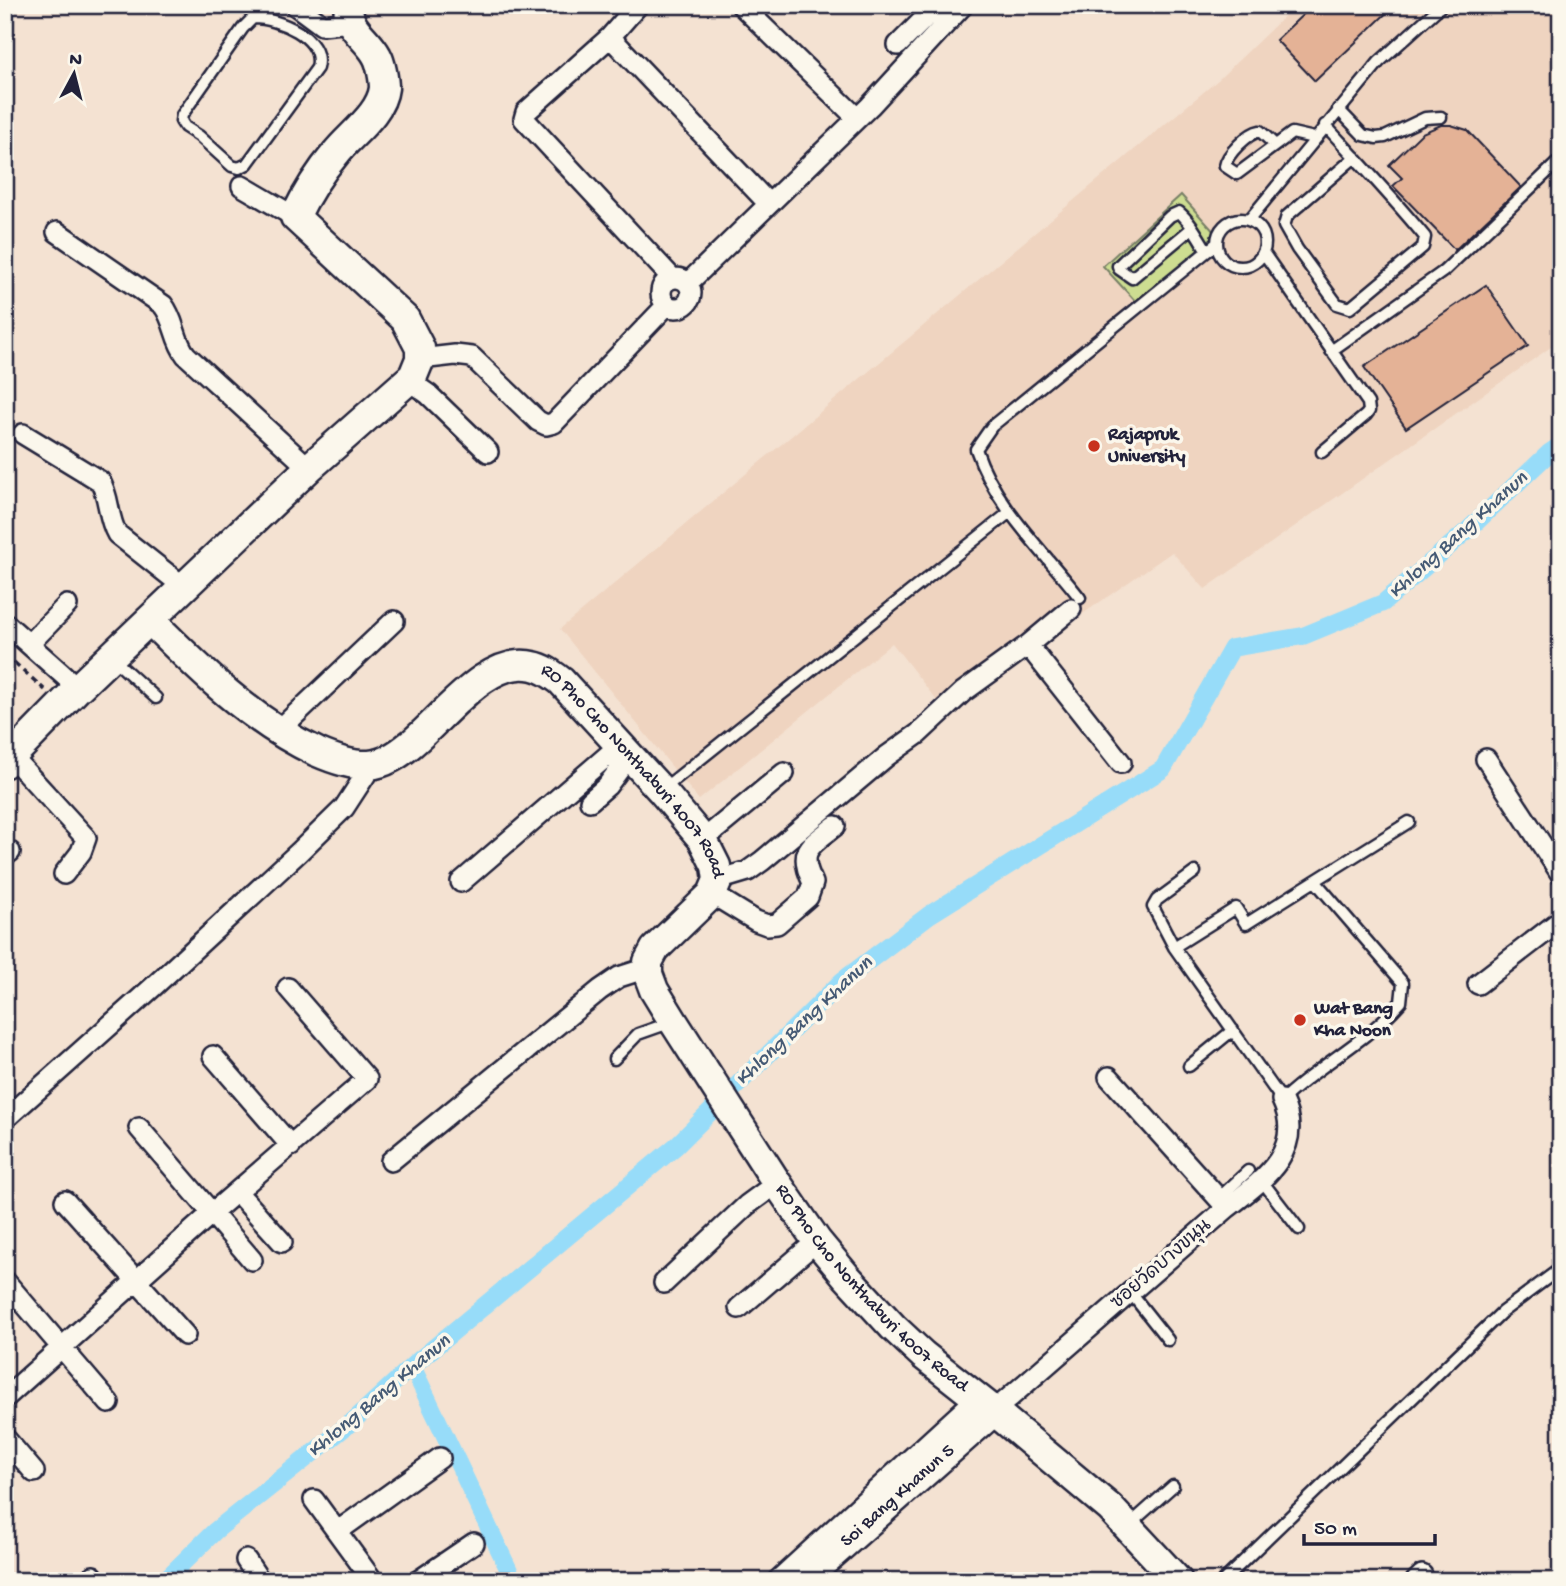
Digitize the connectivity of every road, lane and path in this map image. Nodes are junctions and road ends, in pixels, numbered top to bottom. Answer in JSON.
{"nodes":[{"id":1,"x":295,"y":5,"type":"edge"},
{"id":2,"x":639,"y":5,"type":"edge"},
{"id":3,"x":741,"y":5,"type":"edge"},
{"id":4,"x":1442,"y":5,"type":"edge"},
{"id":5,"x":946,"y":9,"type":"edge"},
{"id":6,"x":351,"y":14,"type":"edge"},
{"id":7,"x":322,"y":25,"type":"junction"},
{"id":8,"x":303,"y":33,"type":"junction"},
{"id":9,"x":610,"y":37,"type":"junction"},
{"id":10,"x":898,"y":45,"type":"dead end"},
{"id":11,"x":1338,"y":109,"type":"junction"},
{"id":12,"x":1441,"y":117,"type":"dead end"},
{"id":13,"x":857,"y":118,"type":"junction"},
{"id":14,"x":1325,"y":125,"type":"junction"},
{"id":15,"x":1314,"y":138,"type":"junction"},
{"id":16,"x":1275,"y":145,"type":"junction"},
{"id":17,"x":1354,"y":158,"type":"junction"},
{"id":18,"x":1561,"y":159,"type":"edge"},
{"id":19,"x":242,"y":186,"type":"dead end"},
{"id":20,"x":768,"y":203,"type":"junction"},
{"id":21,"x":295,"y":218,"type":"junction"},
{"id":22,"x":1249,"y":220,"type":"junction"},
{"id":23,"x":1192,"y":228,"type":"junction"},
{"id":24,"x":57,"y":232,"type":"dead end"},
{"id":25,"x":1216,"y":244,"type":"junction"},
{"id":26,"x":1207,"y":251,"type":"junction"},
{"id":27,"x":1263,"y":252,"type":"junction"},
{"id":28,"x":680,"y":280,"type":"junction"},
{"id":29,"x":1331,"y":351,"type":"junction"},
{"id":30,"x":414,"y":370,"type":"junction"},
{"id":31,"x":23,"y":434,"type":"dead end"},
{"id":32,"x":488,"y":452,"type":"dead end"},
{"id":33,"x":1322,"y":452,"type":"dead end"},
{"id":34,"x":309,"y":468,"type":"junction"},
{"id":35,"x":1010,"y":512,"type":"junction"},
{"id":36,"x":184,"y":587,"type":"junction"},
{"id":37,"x":67,"y":604,"type":"dead end"},
{"id":38,"x":1076,"y":604,"type":"joint"},
{"id":39,"x":150,"y":620,"type":"junction"},
{"id":40,"x":394,"y":621,"type":"dead end"},
{"id":41,"x":5,"y":623,"type":"edge"},
{"id":42,"x":29,"y":644,"type":"junction"},
{"id":43,"x":1028,"y":645,"type":"junction"},
{"id":44,"x":5,"y":654,"type":"edge"},
{"id":45,"x":111,"y":657,"type":"junction"},
{"id":46,"x":69,"y":697,"type":"junction"},
{"id":47,"x":156,"y":698,"type":"dead end"},
{"id":48,"x":277,"y":732,"type":"junction"},
{"id":49,"x":625,"y":749,"type":"junction"},
{"id":50,"x":1486,"y":759,"type":"dead end"},
{"id":51,"x":8,"y":760,"type":"edge"},
{"id":52,"x":1121,"y":763,"type":"dead end"},
{"id":53,"x":372,"y":765,"type":"junction"},
{"id":54,"x":784,"y":773,"type":"dead end"},
{"id":55,"x":661,"y":790,"type":"junction"},
{"id":56,"x":590,"y":802,"type":"dead end"},
{"id":57,"x":1409,"y":822,"type":"dead end"},
{"id":58,"x":835,"y":826,"type":"dead end"},
{"id":59,"x":703,"y":839,"type":"junction"},
{"id":60,"x":1195,"y":872,"type":"dead end"},
{"id":61,"x":64,"y":874,"type":"dead end"},
{"id":62,"x":1561,"y":874,"type":"edge"},
{"id":63,"x":1315,"y":881,"type":"junction"},
{"id":64,"x":461,"y":882,"type":"dead end"},
{"id":65,"x":715,"y":887,"type":"junction"},
{"id":66,"x":1561,"y":920,"type":"edge"},
{"id":67,"x":1174,"y":947,"type":"junction"},
{"id":68,"x":647,"y":968,"type":"junction"},
{"id":69,"x":1478,"y":984,"type":"dead end"},
{"id":70,"x":288,"y":988,"type":"dead end"},
{"id":71,"x":673,"y":1021,"type":"junction"},
{"id":72,"x":1233,"y":1030,"type":"junction"},
{"id":73,"x":213,"y":1056,"type":"dead end"},
{"id":74,"x":614,"y":1059,"type":"dead end"},
{"id":75,"x":1189,"y":1066,"type":"dead end"},
{"id":76,"x":1109,"y":1077,"type":"dead end"},
{"id":77,"x":1282,"y":1100,"type":"junction"},
{"id":78,"x":5,"y":1119,"type":"edge"},
{"id":79,"x":139,"y":1128,"type":"dead end"},
{"id":80,"x":291,"y":1146,"type":"junction"},
{"id":81,"x":391,"y":1161,"type":"dead end"},
{"id":82,"x":1255,"y":1176,"type":"junction"},
{"id":83,"x":777,"y":1183,"type":"junction"},
{"id":84,"x":237,"y":1192,"type":"junction"},
{"id":85,"x":65,"y":1201,"type":"dead end"},
{"id":86,"x":1223,"y":1203,"type":"junction"},
{"id":87,"x":212,"y":1213,"type":"junction"},
{"id":88,"x":1299,"y":1229,"type":"dead end"},
{"id":89,"x":817,"y":1241,"type":"junction"},
{"id":90,"x":282,"y":1242,"type":"dead end"},
{"id":91,"x":253,"y":1260,"type":"dead end"},
{"id":92,"x":1561,"y":1268,"type":"edge"},
{"id":93,"x":136,"y":1281,"type":"junction"},
{"id":94,"x":5,"y":1282,"type":"edge"},
{"id":95,"x":664,"y":1283,"type":"dead end"},
{"id":96,"x":1130,"y":1292,"type":"junction"},
{"id":97,"x":739,"y":1308,"type":"dead end"},
{"id":98,"x":185,"y":1335,"type":"dead end"},
{"id":99,"x":1168,"y":1340,"type":"dead end"},
{"id":100,"x":62,"y":1347,"type":"junction"},
{"id":101,"x":5,"y":1398,"type":"edge"},
{"id":102,"x":109,"y":1403,"type":"dead end"},
{"id":103,"x":986,"y":1404,"type":"junction"},
{"id":104,"x":5,"y":1438,"type":"edge"},
{"id":105,"x":440,"y":1458,"type":"dead end"},
{"id":106,"x":34,"y":1472,"type":"dead end"},
{"id":107,"x":1173,"y":1486,"type":"dead end"},
{"id":108,"x":314,"y":1500,"type":"dead end"},
{"id":109,"x":1127,"y":1526,"type":"junction"},
{"id":110,"x":338,"y":1531,"type":"junction"},
{"id":111,"x":474,"y":1543,"type":"dead end"},
{"id":112,"x":246,"y":1560,"type":"dead end"},
{"id":113,"x":260,"y":1581,"type":"edge"},
{"id":114,"x":373,"y":1581,"type":"edge"},
{"id":115,"x":418,"y":1581,"type":"edge"},
{"id":116,"x":777,"y":1581,"type":"edge"},
{"id":117,"x":802,"y":1581,"type":"edge"},
{"id":118,"x":1178,"y":1581,"type":"edge"},
{"id":119,"x":1223,"y":1581,"type":"edge"}],
"edges":[{"from":1,"to":7,"type":"street"},
{"from":2,"to":9,"type":"street"},
{"from":3,"to":13,"type":"street"},
{"from":4,"to":11,"type":"lane"},
{"from":5,"to":10,"type":"street"},
{"from":5,"to":13,"type":"street"},
{"from":6,"to":7,"type":"street"},
{"from":6,"to":21,"type":"street"},
{"from":7,"to":8,"type":"lane"},
{"from":8,"to":8,"type":"lane"},
{"from":9,"to":20,"type":"street"},
{"from":9,"to":28,"type":"street"},
{"from":11,"to":12,"type":"lane"},
{"from":11,"to":14,"type":"lane"},
{"from":13,"to":20,"type":"street"},
{"from":14,"to":15,"type":"lane"},
{"from":14,"to":17,"type":"lane"},
{"from":15,"to":16,"type":"lane"},
{"from":15,"to":22,"type":"lane"},
{"from":16,"to":16,"type":"lane"},
{"from":17,"to":17,"type":"lane"},
{"from":18,"to":29,"type":"lane"},
{"from":19,"to":21,"type":"street"},
{"from":20,"to":28,"type":"street"},
{"from":21,"to":30,"type":"street"},
{"from":22,"to":25,"type":"lane"},
{"from":22,"to":27,"type":"lane"},
{"from":23,"to":23,"type":"lane"},
{"from":23,"to":26,"type":"lane"},
{"from":24,"to":34,"type":"street"},
{"from":25,"to":26,"type":"lane"},
{"from":25,"to":27,"type":"lane"},
{"from":26,"to":35,"type":"lane"},
{"from":27,"to":29,"type":"lane"},
{"from":28,"to":30,"type":"street"},
{"from":29,"to":33,"type":"lane"},
{"from":30,"to":32,"type":"street"},
{"from":30,"to":34,"type":"street"},
{"from":31,"to":36,"type":"street"},
{"from":34,"to":36,"type":"street"},
{"from":35,"to":38,"type":"lane"},
{"from":35,"to":55,"type":"lane"},
{"from":36,"to":39,"type":"street"},
{"from":37,"to":42,"type":"street"},
{"from":38,"to":43,"type":"street"},
{"from":39,"to":45,"type":"street"},
{"from":39,"to":48,"type":"street"},
{"from":40,"to":48,"type":"street"},
{"from":41,"to":42,"type":"street"},
{"from":42,"to":46,"type":"street"},
{"from":43,"to":52,"type":"street"},
{"from":43,"to":65,"type":"street"},
{"from":44,"to":46,"type":"path"},
{"from":45,"to":46,"type":"street"},
{"from":45,"to":47,"type":"lane"},
{"from":46,"to":51,"type":"street"},
{"from":48,"to":53,"type":"street"},
{"from":49,"to":53,"type":"street","name":"RO Pho Cho Nonthaburi 4007 Road"},
{"from":49,"to":55,"type":"street","name":"RO Pho Cho Nonthaburi 4007 Road"},
{"from":49,"to":56,"type":"street"},
{"from":49,"to":64,"type":"street"},
{"from":50,"to":62,"type":"street"},
{"from":51,"to":61,"type":"street"},
{"from":53,"to":78,"type":"street"},
{"from":54,"to":59,"type":"street"},
{"from":55,"to":59,"type":"street","name":"RO Pho Cho Nonthaburi 4007 Road"},
{"from":57,"to":63,"type":"lane"},
{"from":58,"to":65,"type":"street"},
{"from":59,"to":65,"type":"street","name":"RO Pho Cho Nonthaburi 4007 Road"},
{"from":60,"to":67,"type":"lane"},
{"from":63,"to":67,"type":"lane"},
{"from":63,"to":77,"type":"lane"},
{"from":65,"to":68,"type":"street","name":"RO Pho Cho Nonthaburi 4007 Road"},
{"from":66,"to":69,"type":"street"},
{"from":67,"to":72,"type":"lane"},
{"from":68,"to":71,"type":"street","name":"RO Pho Cho Nonthaburi 4007 Road"},
{"from":68,"to":81,"type":"street"},
{"from":70,"to":80,"type":"street"},
{"from":71,"to":74,"type":"lane"},
{"from":71,"to":83,"type":"street","name":"RO Pho Cho Nonthaburi 4007 Road"},
{"from":72,"to":75,"type":"lane"},
{"from":72,"to":77,"type":"lane"},
{"from":73,"to":80,"type":"street"},
{"from":76,"to":86,"type":"street"},
{"from":77,"to":82,"type":"street","name":"ซอยวัดบางขนุน"},
{"from":79,"to":87,"type":"street"},
{"from":80,"to":84,"type":"street"},
{"from":82,"to":86,"type":"street","name":"ซอยวัดบางขนุน"},
{"from":82,"to":88,"type":"lane"},
{"from":83,"to":89,"type":"street","name":"RO Pho Cho Nonthaburi 4007 Road"},
{"from":83,"to":95,"type":"street"},
{"from":84,"to":87,"type":"street"},
{"from":84,"to":90,"type":"street"},
{"from":85,"to":93,"type":"street"},
{"from":86,"to":96,"type":"street","name":"ซอยวัดบางขนุน"},
{"from":87,"to":91,"type":"street"},
{"from":87,"to":93,"type":"street"},
{"from":89,"to":97,"type":"street"},
{"from":89,"to":103,"type":"street","name":"RO Pho Cho Nonthaburi 4007 Road"},
{"from":92,"to":119,"type":"lane"},
{"from":93,"to":98,"type":"street"},
{"from":93,"to":100,"type":"street"},
{"from":94,"to":100,"type":"street"},
{"from":96,"to":99,"type":"lane"},
{"from":96,"to":103,"type":"street","name":"ซอยวัดบางขนุน"},
{"from":100,"to":101,"type":"street"},
{"from":100,"to":102,"type":"street"},
{"from":103,"to":109,"type":"street","name":"RO Pho Cho Nonthaburi 4007 Road"},
{"from":103,"to":116,"type":"street","name":"ซอยวัดบางขนุน"},
{"from":103,"to":117,"type":"street","name":"Soi Bang Khanun 5"},
{"from":104,"to":106,"type":"street"},
{"from":105,"to":110,"type":"street"},
{"from":107,"to":109,"type":"lane"},
{"from":108,"to":110,"type":"street"},
{"from":109,"to":118,"type":"street","name":"RO Pho Cho Nonthaburi 4007 Road"},
{"from":110,"to":114,"type":"street"},
{"from":111,"to":115,"type":"street"},
{"from":112,"to":113,"type":"street"}]}
